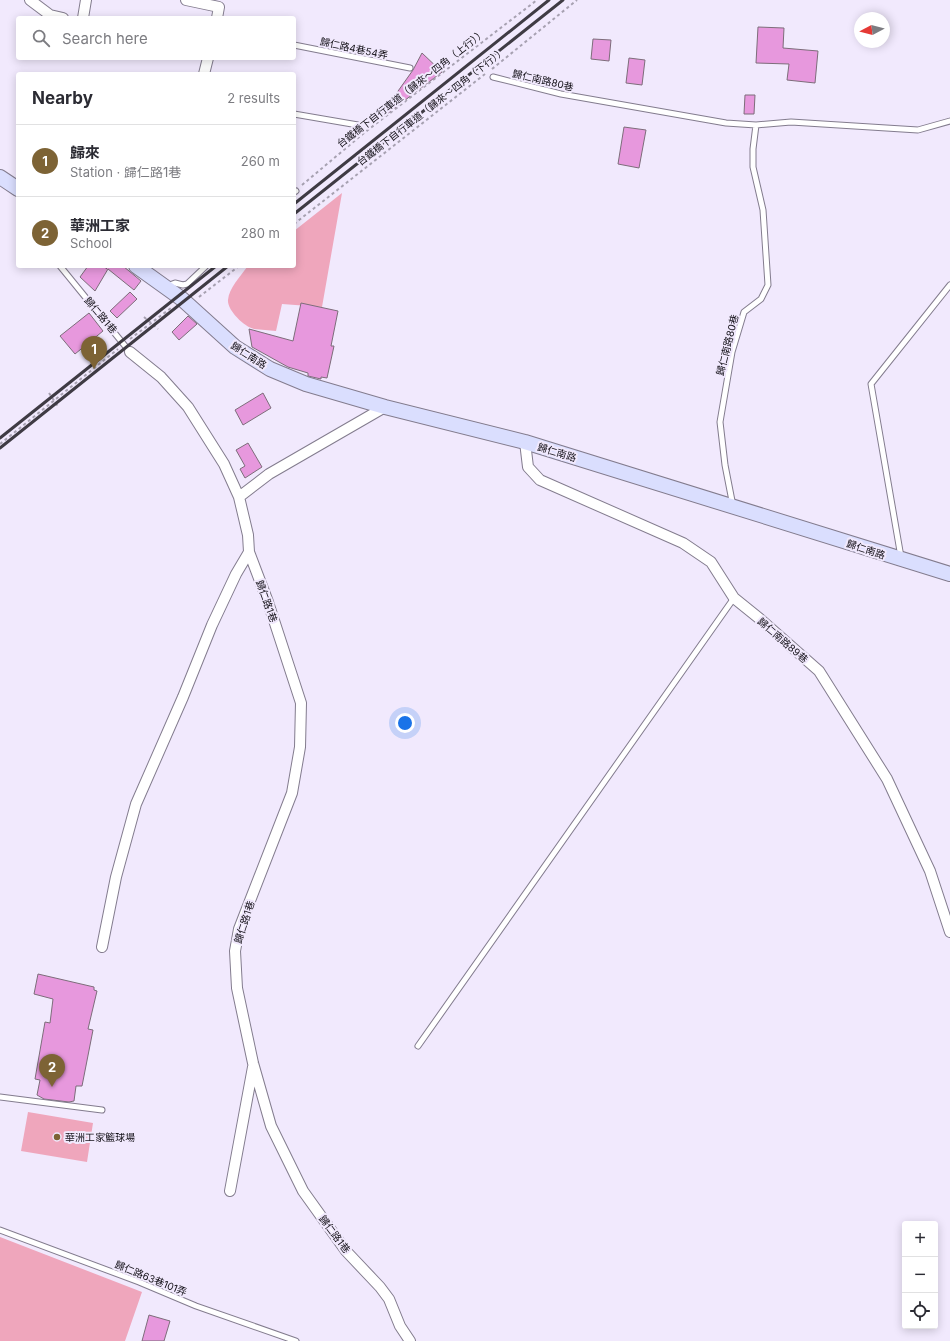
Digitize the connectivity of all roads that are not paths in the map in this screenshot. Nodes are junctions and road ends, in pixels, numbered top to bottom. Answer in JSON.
{"nodes":[{"id":1,"x":30,"y":0,"type":"edge"},
{"id":2,"x":86,"y":0,"type":"edge"},
{"id":3,"x":186,"y":0,"type":"edge"},
{"id":4,"x":54,"y":16,"type":"edge"},
{"id":5,"x":83,"y":16,"type":"edge"},
{"id":6,"x":217,"y":16,"type":"edge"},
{"id":7,"x":296,"y":45,"type":"edge"},
{"id":8,"x":208,"y":60,"type":"edge"},
{"id":9,"x":410,"y":68,"type":"dead end"},
{"id":10,"x":204,"y":72,"type":"edge"},
{"id":11,"x":493,"y":77,"type":"dead end"},
{"id":12,"x":296,"y":114,"type":"edge"},
{"id":13,"x":950,"y":121,"type":"edge"},
{"id":14,"x":358,"y":124,"type":"dead end"},
{"id":15,"x":756,"y":125,"type":"junction"},
{"id":16,"x":0,"y":177,"type":"edge"},
{"id":17,"x":16,"y":187,"type":"edge"},
{"id":18,"x":62,"y":268,"type":"edge"},
{"id":19,"x":139,"y":268,"type":"edge"},
{"id":20,"x":202,"y":268,"type":"edge"},
{"id":21,"x":950,"y":285,"type":"edge"},
{"id":22,"x":165,"y":287,"type":"junction"},
{"id":23,"x":127,"y":348,"type":"joint"},
{"id":24,"x":386,"y":407,"type":"junction"},
{"id":25,"x":525,"y":442,"type":"junction"},
{"id":26,"x":238,"y":497,"type":"junction"},
{"id":27,"x":733,"y":507,"type":"junction"},
{"id":28,"x":249,"y":552,"type":"junction"},
{"id":29,"x":902,"y":560,"type":"junction"},
{"id":30,"x":950,"y":574,"type":"edge"},
{"id":31,"x":734,"y":598,"type":"junction"},
{"id":32,"x":950,"y":932,"type":"edge"},
{"id":33,"x":102,"y":947,"type":"dead end"},
{"id":34,"x":418,"y":1046,"type":"dead end"},
{"id":35,"x":253,"y":1063,"type":"junction"},
{"id":36,"x":0,"y":1097,"type":"edge"},
{"id":37,"x":102,"y":1110,"type":"dead end"},
{"id":38,"x":230,"y":1191,"type":"dead end"},
{"id":39,"x":0,"y":1230,"type":"edge"},
{"id":40,"x":296,"y":1341,"type":"edge"},
{"id":41,"x":410,"y":1341,"type":"edge"}],
"edges":[{"from":1,"to":4,"type":"street"},
{"from":2,"to":5,"type":"street"},
{"from":3,"to":6,"type":"street"},
{"from":7,"to":9,"type":"lane","name":"歸仁路4巷54弄"},
{"from":8,"to":10,"type":"street"},
{"from":11,"to":15,"type":"lane","name":"歸仁南路80巷"},
{"from":12,"to":14,"type":"lane"},
{"from":13,"to":15,"type":"lane","name":"歸仁南路80巷"},
{"from":15,"to":27,"type":"lane","name":"歸仁南路80巷"},
{"from":16,"to":17,"type":"street"},
{"from":18,"to":23,"type":"lane","name":"歸仁路1巷"},
{"from":19,"to":22,"type":"street","name":"歸仁南路"},
{"from":20,"to":22,"type":"lane"},
{"from":21,"to":29,"type":"lane"},
{"from":22,"to":24,"type":"street","name":"歸仁南路"},
{"from":23,"to":26,"type":"street","name":"歸仁路1巷"},
{"from":24,"to":25,"type":"street","name":"歸仁南路"},
{"from":24,"to":26,"type":"street"},
{"from":25,"to":27,"type":"street","name":"歸仁南路"},
{"from":25,"to":31,"type":"street","name":"歸仁南路89巷"},
{"from":26,"to":28,"type":"street","name":"歸仁路1巷"},
{"from":27,"to":29,"type":"street","name":"歸仁南路"},
{"from":28,"to":33,"type":"street"},
{"from":28,"to":35,"type":"street","name":"歸仁路1巷"},
{"from":29,"to":30,"type":"street","name":"歸仁南路"},
{"from":31,"to":32,"type":"street","name":"歸仁南路89巷"},
{"from":31,"to":34,"type":"lane"},
{"from":35,"to":38,"type":"street"},
{"from":35,"to":41,"type":"street","name":"歸仁路1巷"},
{"from":36,"to":37,"type":"lane"},
{"from":39,"to":40,"type":"lane","name":"歸仁路63巷101弄"}]}
